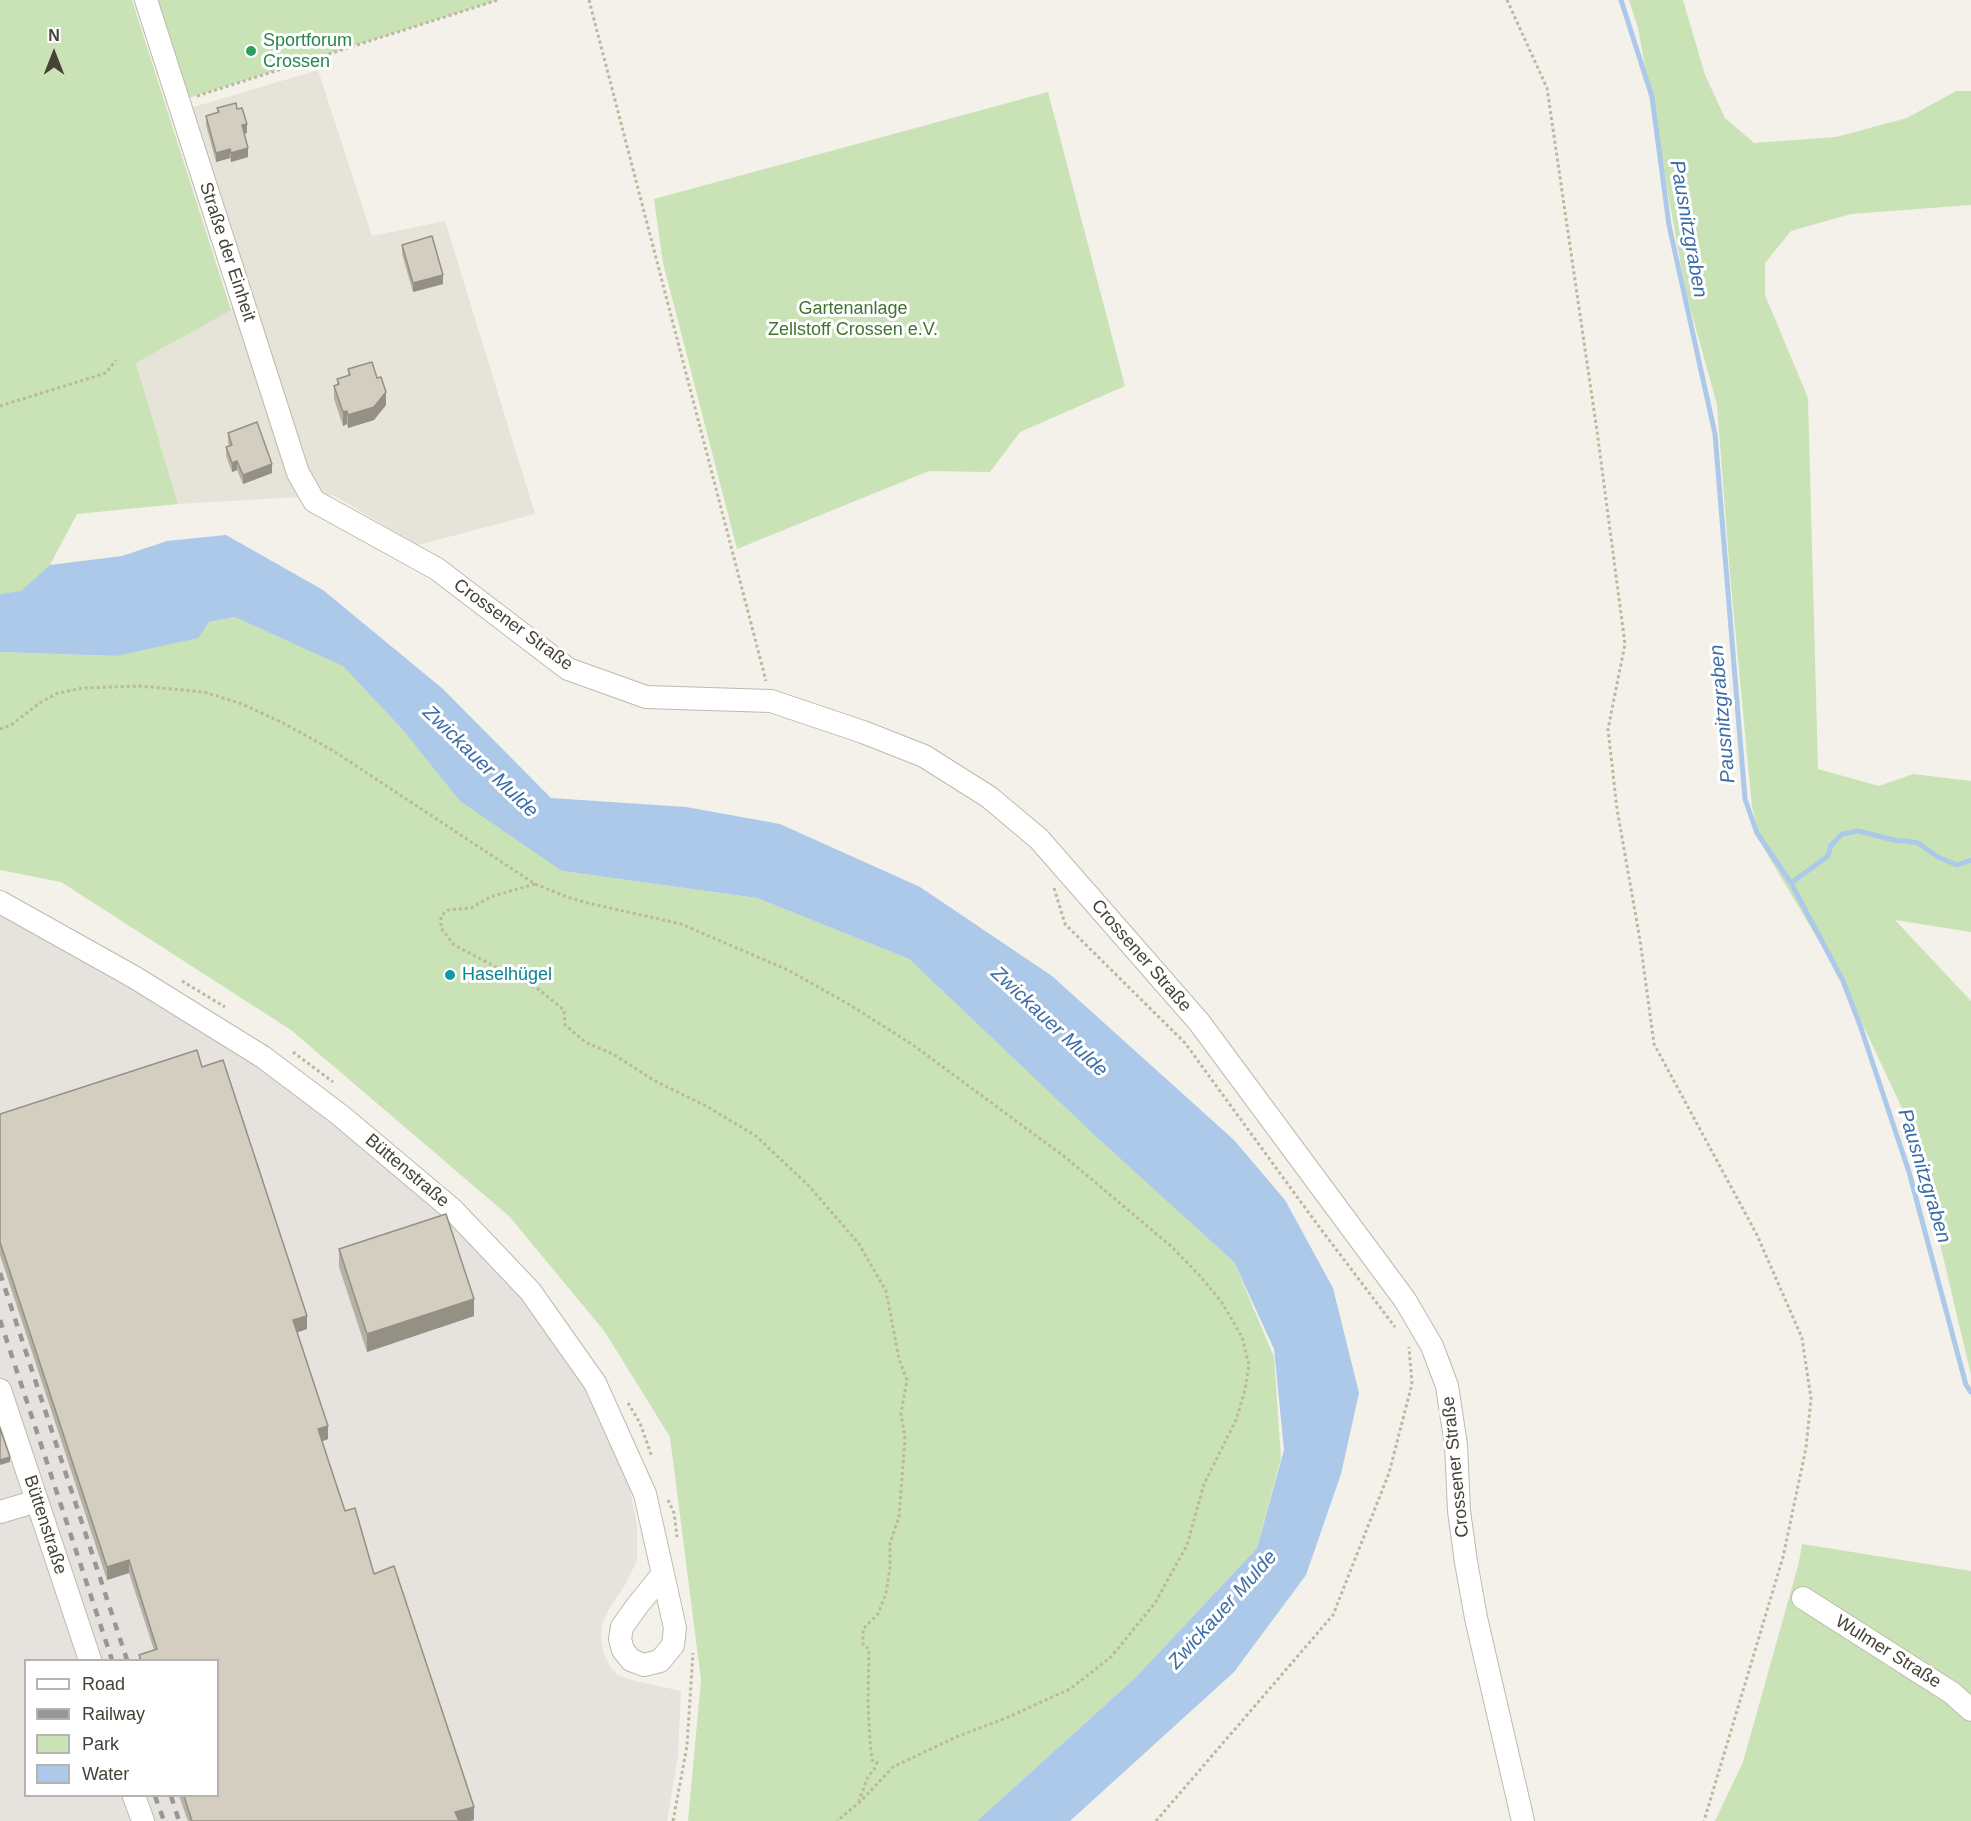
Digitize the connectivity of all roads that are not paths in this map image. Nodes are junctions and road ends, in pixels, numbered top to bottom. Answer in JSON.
{"nodes":[{"id":1,"x":146,"y":0,"type":"edge"},
{"id":2,"x":314,"y":501,"type":"joint"},
{"id":3,"x":0,"y":902,"type":"edge"},
{"id":4,"x":0,"y":1390,"type":"edge"},
{"id":5,"x":37,"y":1501,"type":"junction"},
{"id":6,"x":0,"y":1512,"type":"edge"},
{"id":7,"x":662,"y":1575,"type":"dead end"},
{"id":8,"x":1803,"y":1598,"type":"dead end"},
{"id":9,"x":90,"y":1659,"type":"edge"},
{"id":10,"x":1971,"y":1710,"type":"edge"},
{"id":11,"x":134,"y":1797,"type":"edge"},
{"id":12,"x":143,"y":1821,"type":"edge"},
{"id":13,"x":1523,"y":1821,"type":"edge"}],
"edges":[{"from":1,"to":2,"type":"street","name":"Straße der Einheit"},
{"from":2,"to":13,"type":"street","name":"Crossener Straße"},
{"from":3,"to":7,"type":"street","name":"Büttenstraße"},
{"from":4,"to":5,"type":"street","name":"Büttenstraße"},
{"from":5,"to":6,"type":"street"},
{"from":5,"to":9,"type":"street","name":"Büttenstraße"},
{"from":8,"to":10,"type":"street","name":"Wulmer Straße"},
{"from":11,"to":12,"type":"street"}]}
